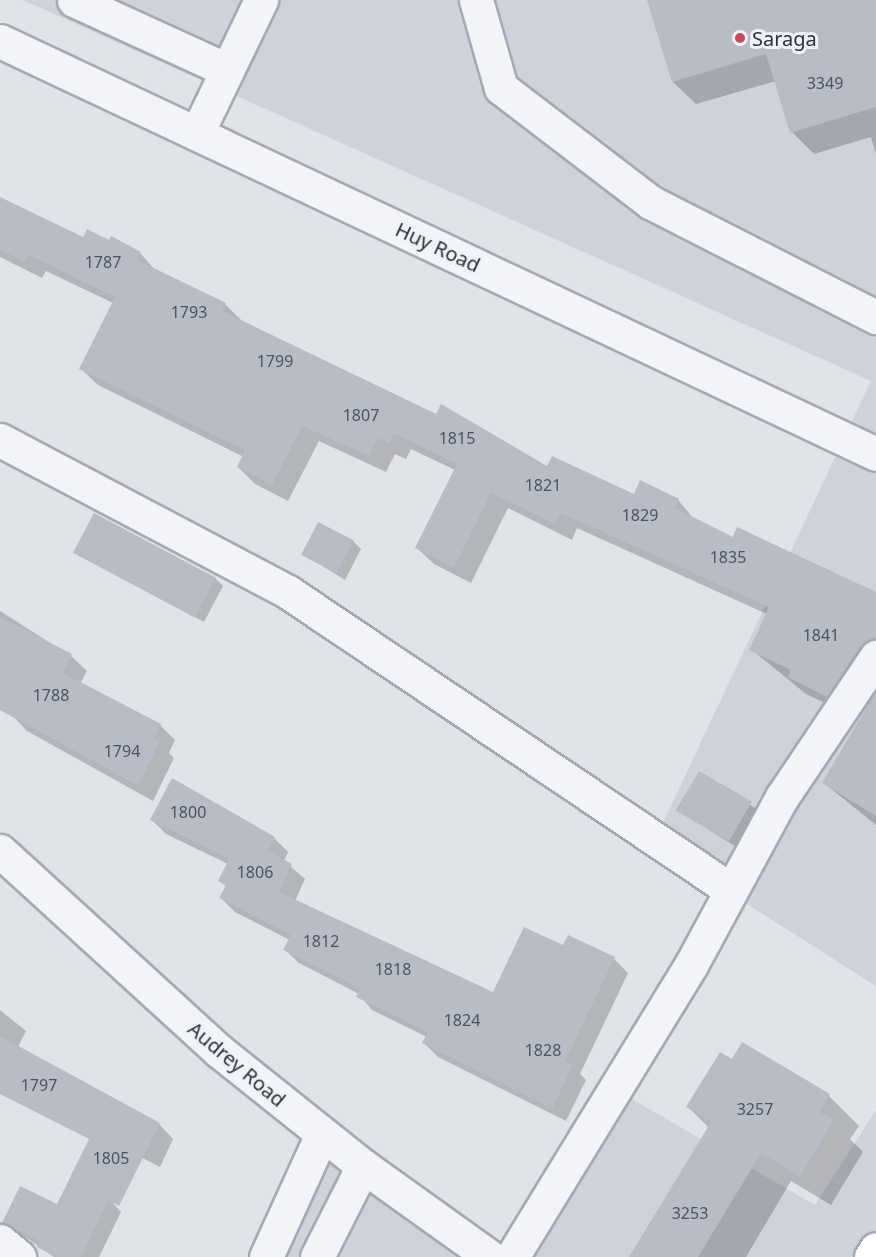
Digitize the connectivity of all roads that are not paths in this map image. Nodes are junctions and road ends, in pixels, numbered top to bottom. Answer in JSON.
{"nodes":[{"id":1,"x":74,"y":0,"type":"edge"},
{"id":2,"x":261,"y":0,"type":"edge"},
{"id":3,"x":476,"y":0,"type":"edge"},
{"id":4,"x":0,"y":41,"type":"edge"},
{"id":5,"x":227,"y":70,"type":"junction"},
{"id":6,"x":197,"y":133,"type":"junction"},
{"id":7,"x":876,"y":317,"type":"edge"},
{"id":8,"x":0,"y":440,"type":"edge"},
{"id":9,"x":876,"y":454,"type":"edge"},
{"id":10,"x":876,"y":657,"type":"edge"},
{"id":11,"x":0,"y":852,"type":"edge"},
{"id":12,"x":731,"y":890,"type":"junction"},
{"id":13,"x":322,"y":1134,"type":"junction"},
{"id":14,"x":363,"y":1166,"type":"junction"},
{"id":15,"x":0,"y":1241,"type":"edge"},
{"id":16,"x":876,"y":1249,"type":"edge"},
{"id":17,"x":19,"y":1257,"type":"edge"},
{"id":18,"x":266,"y":1257,"type":"edge"},
{"id":19,"x":317,"y":1257,"type":"edge"},
{"id":20,"x":490,"y":1257,"type":"edge"},
{"id":21,"x":512,"y":1257,"type":"edge"},
{"id":22,"x":871,"y":1257,"type":"edge"}],
"edges":[{"from":1,"to":5,"type":"street"},
{"from":2,"to":5,"type":"street"},
{"from":3,"to":7,"type":"street"},
{"from":4,"to":6,"type":"street","name":"Huy Road"},
{"from":5,"to":6,"type":"street"},
{"from":6,"to":9,"type":"street","name":"Huy Road"},
{"from":8,"to":12,"type":"street"},
{"from":10,"to":12,"type":"street"},
{"from":11,"to":13,"type":"street","name":"Audrey Road"},
{"from":12,"to":21,"type":"street"},
{"from":13,"to":14,"type":"street","name":"Audrey Road"},
{"from":13,"to":18,"type":"street"},
{"from":14,"to":19,"type":"street"},
{"from":14,"to":20,"type":"street","name":"Audrey Road"},
{"from":15,"to":17,"type":"street"},
{"from":16,"to":22,"type":"main road"}]}
